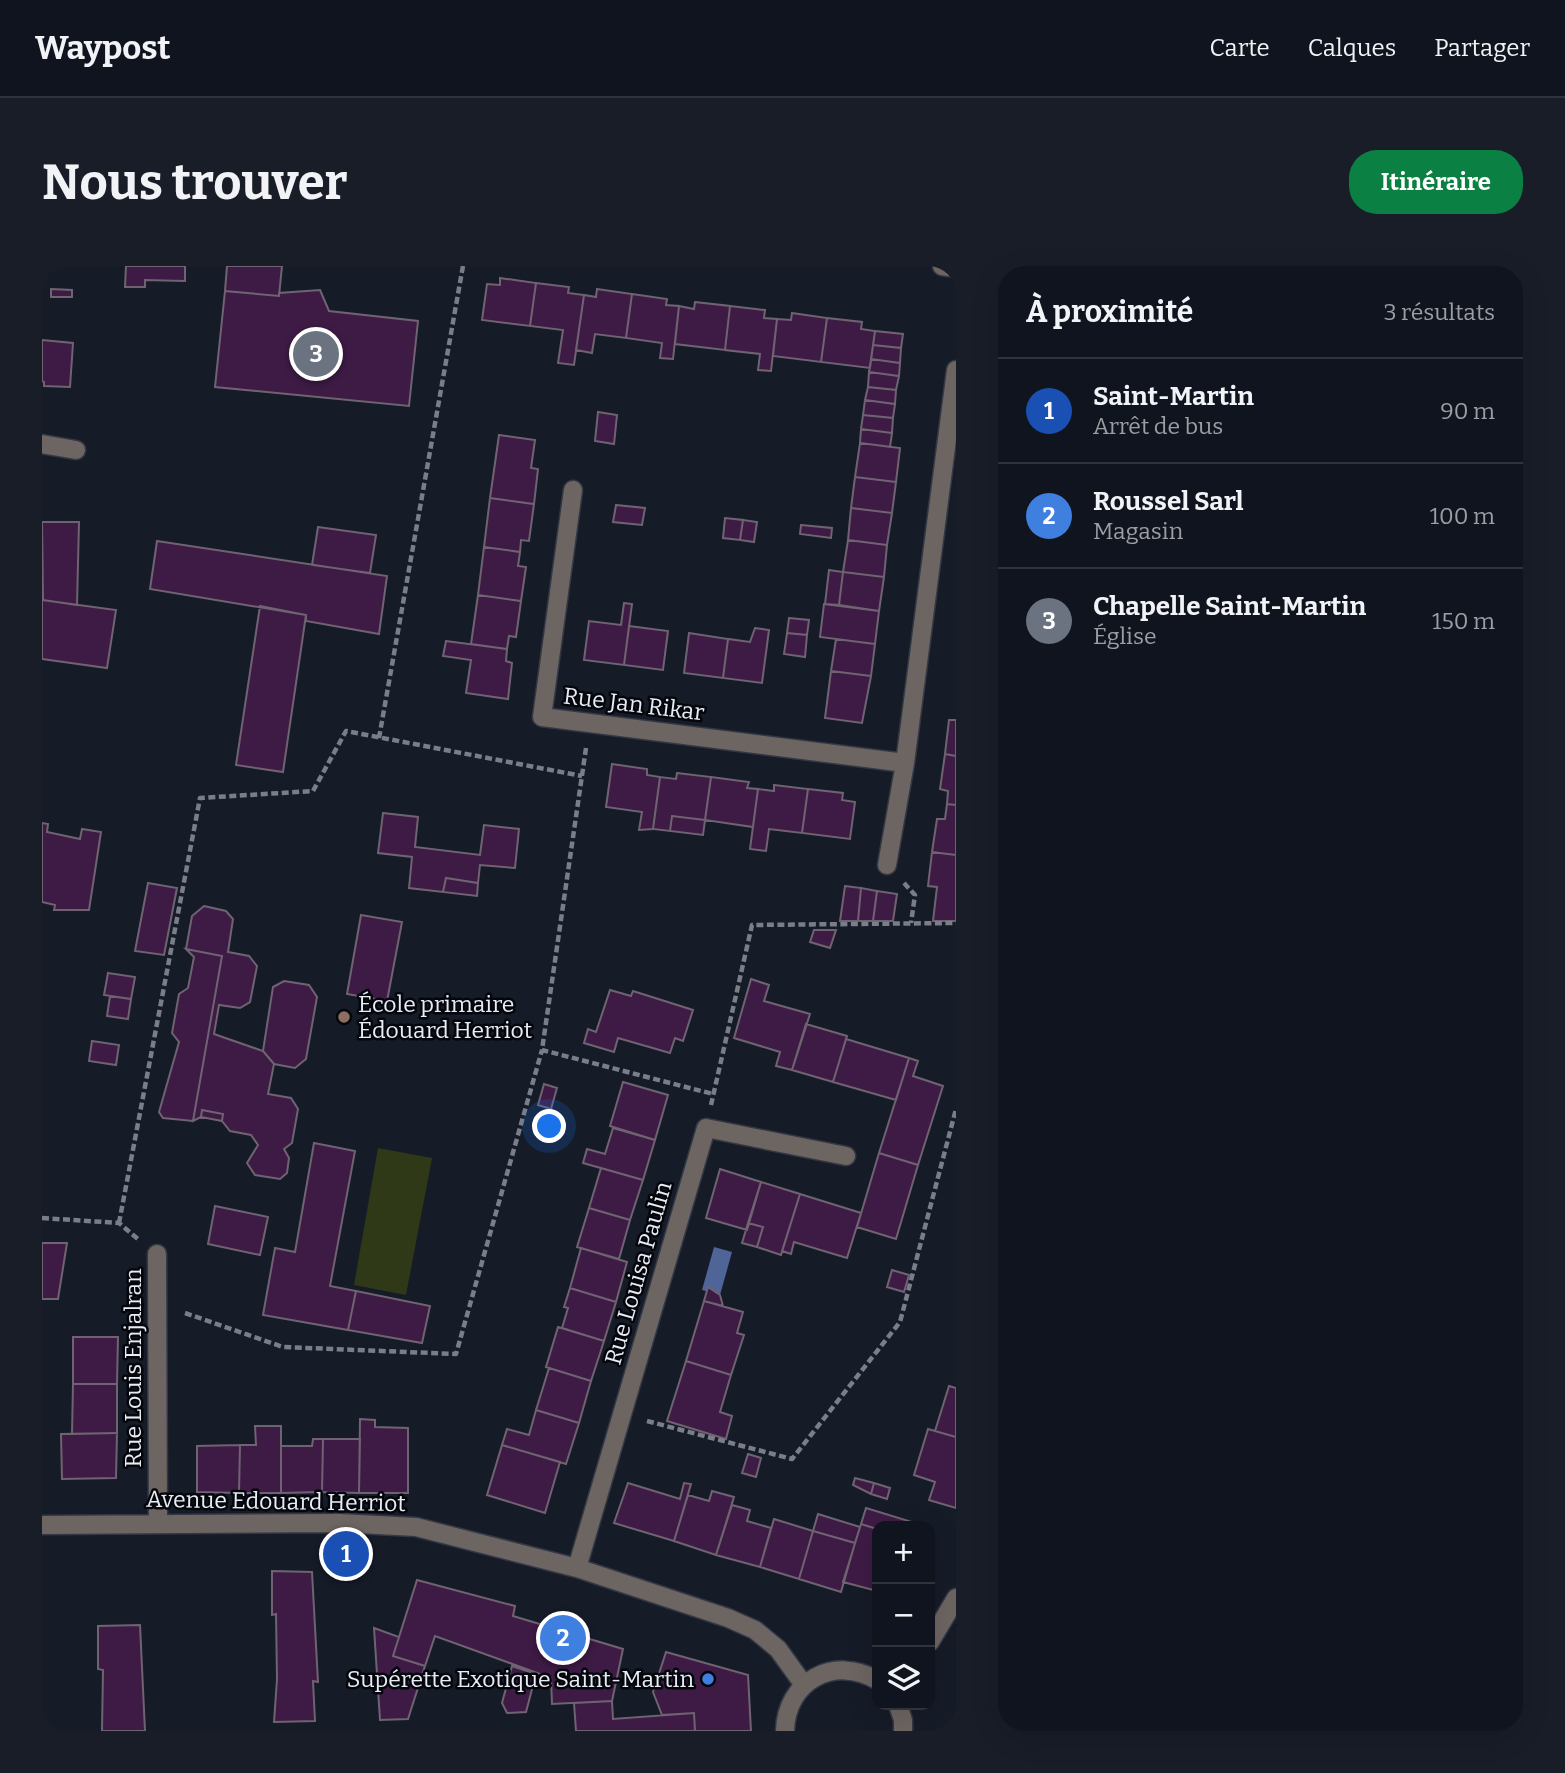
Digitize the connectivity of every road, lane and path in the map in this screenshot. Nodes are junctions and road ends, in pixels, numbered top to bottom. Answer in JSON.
{"nodes":[{"id":1,"x":463,"y":266,"type":"edge"},
{"id":2,"x":942,"y":266,"type":"edge"},
{"id":3,"x":956,"y":268,"type":"edge"},
{"id":4,"x":956,"y":370,"type":"edge"},
{"id":5,"x":42,"y":444,"type":"edge"},
{"id":6,"x":76,"y":450,"type":"dead end"},
{"id":7,"x":573,"y":490,"type":"dead end"},
{"id":8,"x":589,"y":722,"type":"junction"},
{"id":9,"x":379,"y":738,"type":"junction"},
{"id":10,"x":905,"y":763,"type":"junction"},
{"id":11,"x":582,"y":776,"type":"junction"},
{"id":12,"x":887,"y":865,"type":"joint"},
{"id":13,"x":911,"y":923,"type":"junction"},
{"id":14,"x":956,"y":923,"type":"edge"},
{"id":15,"x":542,"y":1050,"type":"junction"},
{"id":16,"x":713,"y":1094,"type":"junction"},
{"id":17,"x":956,"y":1109,"type":"edge"},
{"id":18,"x":706,"y":1128,"type":"junction"},
{"id":19,"x":846,"y":1156,"type":"dead end"},
{"id":20,"x":42,"y":1218,"type":"edge"},
{"id":21,"x":119,"y":1223,"type":"junction"},
{"id":22,"x":157,"y":1254,"type":"joint"},
{"id":23,"x":180,"y":1301,"type":"dead end"},
{"id":24,"x":623,"y":1416,"type":"junction"},
{"id":25,"x":158,"y":1524,"type":"junction"},
{"id":26,"x":42,"y":1525,"type":"edge"},
{"id":27,"x":578,"y":1568,"type":"junction"},
{"id":28,"x":956,"y":1598,"type":"edge"},
{"id":29,"x":935,"y":1634,"type":"edge"},
{"id":30,"x":872,"y":1678,"type":"edge"},
{"id":31,"x":804,"y":1685,"type":"junction"},
{"id":32,"x":900,"y":1710,"type":"edge"},
{"id":33,"x":785,"y":1731,"type":"edge"},
{"id":34,"x":903,"y":1731,"type":"edge"}],
"edges":[{"from":1,"to":9,"type":"path"},
{"from":2,"to":3,"type":"street"},
{"from":4,"to":10,"type":"street"},
{"from":5,"to":6,"type":"street"},
{"from":7,"to":8,"type":"street","name":"Rue Jan Rikar"},
{"from":8,"to":10,"type":"street","name":"Rue Jan Rikar"},
{"from":8,"to":11,"type":"path"},
{"from":9,"to":11,"type":"path"},
{"from":9,"to":21,"type":"path"},
{"from":10,"to":12,"type":"street"},
{"from":11,"to":15,"type":"path"},
{"from":12,"to":13,"type":"path"},
{"from":13,"to":14,"type":"path"},
{"from":13,"to":16,"type":"path"},
{"from":15,"to":16,"type":"path"},
{"from":15,"to":23,"type":"path"},
{"from":16,"to":18,"type":"path"},
{"from":17,"to":24,"type":"path"},
{"from":18,"to":19,"type":"street"},
{"from":18,"to":24,"type":"street","name":"Rue Louisa Paulin"},
{"from":20,"to":21,"type":"path"},
{"from":21,"to":22,"type":"path"},
{"from":22,"to":25,"type":"street","name":"Rue Louis Enjalran"},
{"from":24,"to":27,"type":"street","name":"Rue Louisa Paulin"},
{"from":25,"to":26,"type":"street","name":"Avenue Edouard Herriot"},
{"from":25,"to":27,"type":"street","name":"Avenue Edouard Herriot"},
{"from":27,"to":31,"type":"street","name":"Avenue Edouard Herriot"},
{"from":28,"to":29,"type":"street"},
{"from":30,"to":31,"type":"street"},
{"from":31,"to":33,"type":"street"},
{"from":32,"to":34,"type":"street"}]}
